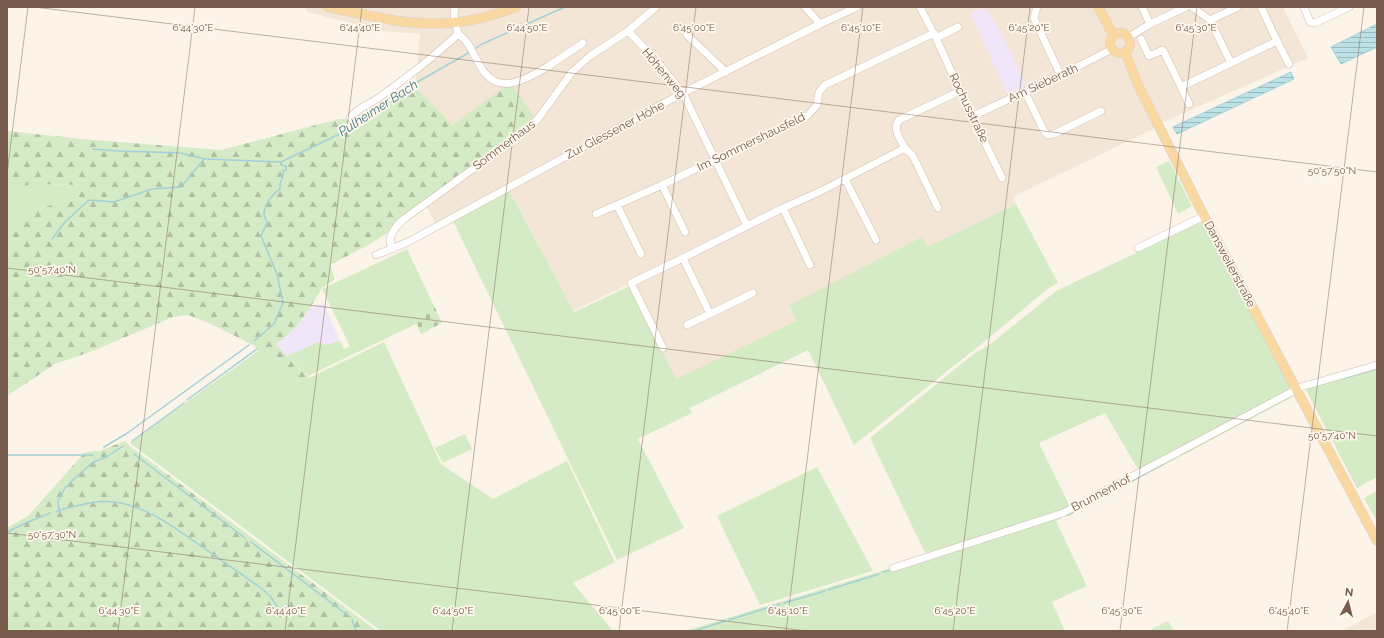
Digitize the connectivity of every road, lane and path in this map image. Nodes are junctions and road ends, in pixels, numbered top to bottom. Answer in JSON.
{"nodes":[{"id":1,"x":328,"y":7,"type":"edge"},
{"id":2,"x":455,"y":7,"type":"edge"},
{"id":3,"x":516,"y":7,"type":"edge"},
{"id":4,"x":656,"y":7,"type":"edge"},
{"id":5,"x":805,"y":7,"type":"edge"},
{"id":6,"x":857,"y":7,"type":"edge"},
{"id":7,"x":920,"y":7,"type":"edge"},
{"id":8,"x":1037,"y":7,"type":"edge"},
{"id":9,"x":1098,"y":7,"type":"edge"},
{"id":10,"x":1142,"y":7,"type":"edge"},
{"id":11,"x":1186,"y":7,"type":"edge"},
{"id":12,"x":1192,"y":7,"type":"edge"},
{"id":13,"x":1238,"y":7,"type":"edge"},
{"id":14,"x":1261,"y":7,"type":"edge"},
{"id":15,"x":1304,"y":7,"type":"edge"},
{"id":16,"x":1349,"y":7,"type":"edge"},
{"id":17,"x":1210,"y":20,"type":"junction"},
{"id":18,"x":456,"y":23,"type":"junction"},
{"id":19,"x":820,"y":24,"type":"junction"},
{"id":20,"x":1150,"y":24,"type":"junction"},
{"id":21,"x":958,"y":27,"type":"dead end"},
{"id":22,"x":628,"y":32,"type":"junction"},
{"id":23,"x":458,"y":34,"type":"junction"},
{"id":24,"x":687,"y":35,"type":"dead end"},
{"id":25,"x":1114,"y":35,"type":"junction"},
{"id":26,"x":935,"y":36,"type":"junction"},
{"id":27,"x":1129,"y":37,"type":"junction"},
{"id":28,"x":1141,"y":39,"type":"dead end"},
{"id":29,"x":1277,"y":41,"type":"junction"},
{"id":30,"x":583,"y":43,"type":"dead end"},
{"id":31,"x":1112,"y":48,"type":"junction"},
{"id":32,"x":1125,"y":52,"type":"junction"},
{"id":33,"x":1231,"y":63,"type":"junction"},
{"id":34,"x":1289,"y":64,"type":"dead end"},
{"id":35,"x":726,"y":72,"type":"junction"},
{"id":36,"x":1060,"y":74,"type":"junction"},
{"id":37,"x":1181,"y":87,"type":"junction"},
{"id":38,"x":960,"y":91,"type":"junction"},
{"id":39,"x":1024,"y":92,"type":"junction"},
{"id":40,"x":683,"y":93,"type":"junction"},
{"id":41,"x":1189,"y":104,"type":"dead end"},
{"id":42,"x":1101,"y":110,"type":"dead end"},
{"id":43,"x":973,"y":116,"type":"junction"},
{"id":44,"x":350,"y":118,"type":"dead end"},
{"id":45,"x":904,"y":148,"type":"junction"},
{"id":46,"x":714,"y":160,"type":"junction"},
{"id":47,"x":1002,"y":178,"type":"dead end"},
{"id":48,"x":845,"y":179,"type":"junction"},
{"id":49,"x":662,"y":184,"type":"junction"},
{"id":50,"x":617,"y":205,"type":"junction"},
{"id":51,"x":783,"y":208,"type":"junction"},
{"id":52,"x":938,"y":208,"type":"dead end"},
{"id":53,"x":596,"y":214,"type":"dead end"},
{"id":54,"x":1204,"y":216,"type":"junction"},
{"id":55,"x":747,"y":226,"type":"junction"},
{"id":56,"x":685,"y":232,"type":"dead end"},
{"id":57,"x":876,"y":240,"type":"dead end"},
{"id":58,"x":1138,"y":248,"type":"dead end"},
{"id":59,"x":393,"y":249,"type":"junction"},
{"id":60,"x":641,"y":254,"type":"dead end"},
{"id":61,"x":376,"y":256,"type":"dead end"},
{"id":62,"x":683,"y":258,"type":"junction"},
{"id":63,"x":810,"y":265,"type":"dead end"},
{"id":64,"x":753,"y":293,"type":"dead end"},
{"id":65,"x":710,"y":314,"type":"junction"},
{"id":66,"x":687,"y":325,"type":"dead end"},
{"id":67,"x":663,"y":348,"type":"dead end"},
{"id":68,"x":1377,"y":365,"type":"edge"},
{"id":69,"x":1296,"y":389,"type":"junction"},
{"id":70,"x":1377,"y":541,"type":"edge"},
{"id":71,"x":893,"y":568,"type":"dead end"}],
"edges":[{"from":1,"to":18,"type":"main road"},
{"from":2,"to":18,"type":"street"},
{"from":3,"to":18,"type":"main road"},
{"from":4,"to":22,"type":"street","name":"Sommerhaus"},
{"from":5,"to":19,"type":"street"},
{"from":6,"to":19,"type":"street","name":"Zur Glessener Höhe"},
{"from":7,"to":26,"type":"street","name":"Rochusstraße"},
{"from":8,"to":36,"type":"street"},
{"from":9,"to":25,"type":"main road"},
{"from":10,"to":20,"type":"street"},
{"from":11,"to":20,"type":"street"},
{"from":12,"to":17,"type":"street"},
{"from":13,"to":17,"type":"street"},
{"from":14,"to":29,"type":"street"},
{"from":15,"to":16,"type":"street"},
{"from":17,"to":33,"type":"street"},
{"from":18,"to":23,"type":"street"},
{"from":19,"to":35,"type":"street","name":"Zur Glessener Höhe"},
{"from":20,"to":27,"type":"street"},
{"from":21,"to":26,"type":"street"},
{"from":22,"to":40,"type":"street","name":"Höhenweg"},
{"from":22,"to":59,"type":"street","name":"Sommerhaus"},
{"from":23,"to":30,"type":"street"},
{"from":23,"to":44,"type":"street"},
{"from":24,"to":35,"type":"street"},
{"from":25,"to":27,"type":"main road"},
{"from":25,"to":31,"type":"main road"},
{"from":26,"to":38,"type":"street","name":"Rochusstraße"},
{"from":26,"to":46,"type":"street","name":"Im Sommershausfeld"},
{"from":27,"to":32,"type":"main road"},
{"from":28,"to":37,"type":"street"},
{"from":29,"to":33,"type":"street"},
{"from":29,"to":34,"type":"street"},
{"from":31,"to":32,"type":"main road"},
{"from":31,"to":36,"type":"street","name":"Am Sieberath"},
{"from":32,"to":54,"type":"main road","name":"Dansweilerstraße"},
{"from":33,"to":37,"type":"street"},
{"from":35,"to":40,"type":"street","name":"Zur Glessener Höhe"},
{"from":36,"to":39,"type":"street","name":"Am Sieberath"},
{"from":37,"to":41,"type":"street"},
{"from":38,"to":43,"type":"street","name":"Rochusstraße"},
{"from":38,"to":45,"type":"street"},
{"from":39,"to":42,"type":"street"},
{"from":39,"to":43,"type":"street","name":"Am Sieberath"},
{"from":40,"to":46,"type":"street","name":"Höhenweg"},
{"from":40,"to":59,"type":"street","name":"Zur Glessener Höhe"},
{"from":43,"to":47,"type":"street","name":"Rochusstraße"},
{"from":45,"to":48,"type":"street"},
{"from":45,"to":52,"type":"street"},
{"from":46,"to":49,"type":"street","name":"Im Sommershausfeld"},
{"from":46,"to":55,"type":"street","name":"Höhenweg"},
{"from":48,"to":51,"type":"street"},
{"from":48,"to":57,"type":"street"},
{"from":49,"to":50,"type":"street","name":"Im Sommershausfeld"},
{"from":49,"to":56,"type":"street"},
{"from":50,"to":53,"type":"street","name":"Im Sommershausfeld"},
{"from":50,"to":60,"type":"street"},
{"from":51,"to":55,"type":"street"},
{"from":51,"to":63,"type":"street"},
{"from":54,"to":58,"type":"street"},
{"from":54,"to":69,"type":"main road","name":"Dansweilerstraße"},
{"from":55,"to":62,"type":"street"},
{"from":59,"to":61,"type":"street","name":"Zur Glessener Höhe"},
{"from":62,"to":65,"type":"street"},
{"from":62,"to":67,"type":"street"},
{"from":64,"to":65,"type":"street"},
{"from":65,"to":66,"type":"street"},
{"from":68,"to":69,"type":"street","name":"Brunnenhof"},
{"from":69,"to":70,"type":"main road","name":"Dansweilerstraße"},
{"from":69,"to":71,"type":"street","name":"Brunnenhof"}]}
